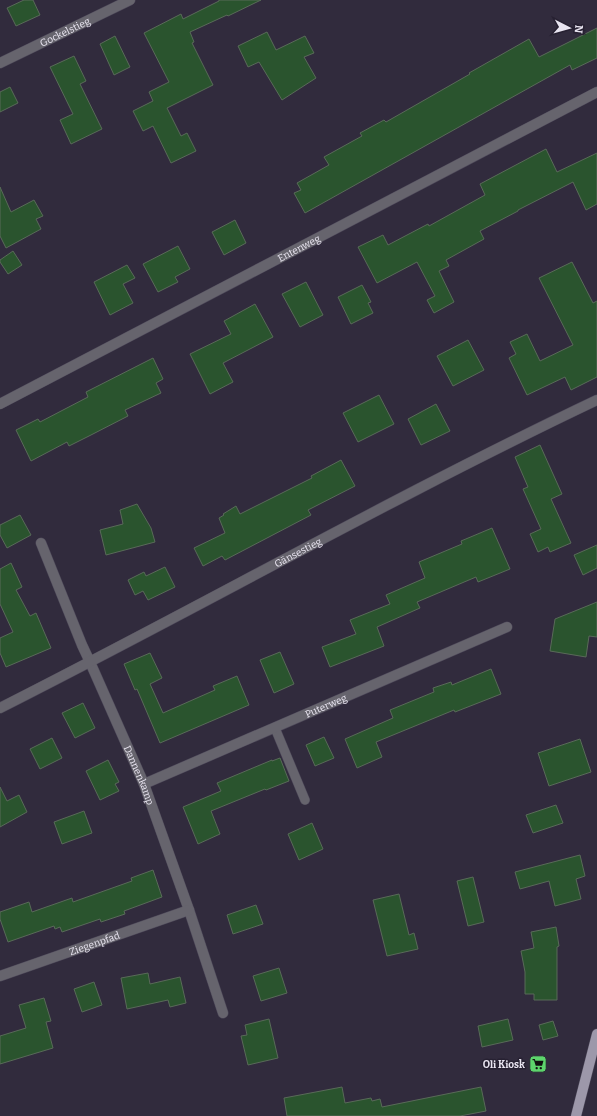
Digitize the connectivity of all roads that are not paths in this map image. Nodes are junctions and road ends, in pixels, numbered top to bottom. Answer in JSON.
{"nodes":[{"id":1,"x":130,"y":0,"type":"edge"},
{"id":2,"x":0,"y":63,"type":"edge"},
{"id":3,"x":597,"y":92,"type":"edge"},
{"id":4,"x":597,"y":400,"type":"edge"},
{"id":5,"x":0,"y":404,"type":"edge"},
{"id":6,"x":41,"y":543,"type":"dead end"},
{"id":7,"x":507,"y":627,"type":"dead end"},
{"id":8,"x":90,"y":662,"type":"junction"},
{"id":9,"x":0,"y":708,"type":"edge"},
{"id":10,"x":275,"y":728,"type":"junction"},
{"id":11,"x":144,"y":784,"type":"junction"},
{"id":12,"x":305,"y":800,"type":"dead end"},
{"id":13,"x":189,"y":910,"type":"junction"},
{"id":14,"x":0,"y":976,"type":"edge"},
{"id":15,"x":223,"y":1013,"type":"dead end"},
{"id":16,"x":597,"y":1034,"type":"edge"},
{"id":17,"x":576,"y":1116,"type":"edge"}],
"edges":[{"from":1,"to":2,"type":"street","name":"Gockelstieg"},
{"from":3,"to":5,"type":"street","name":"Entenweg"},
{"from":4,"to":8,"type":"street","name":"Gänsestieg"},
{"from":6,"to":8,"type":"street","name":"Dannenkamp"},
{"from":7,"to":10,"type":"street","name":"Puterweg"},
{"from":8,"to":9,"type":"street","name":"Gänsestieg"},
{"from":8,"to":11,"type":"street","name":"Dannenkamp"},
{"from":10,"to":11,"type":"street","name":"Puterweg"},
{"from":10,"to":12,"type":"lane"},
{"from":11,"to":13,"type":"street","name":"Dannenkamp"},
{"from":13,"to":14,"type":"street","name":"Ziegenpfad"},
{"from":13,"to":15,"type":"street","name":"Dannenkamp"},
{"from":16,"to":17,"type":"main road"}]}
